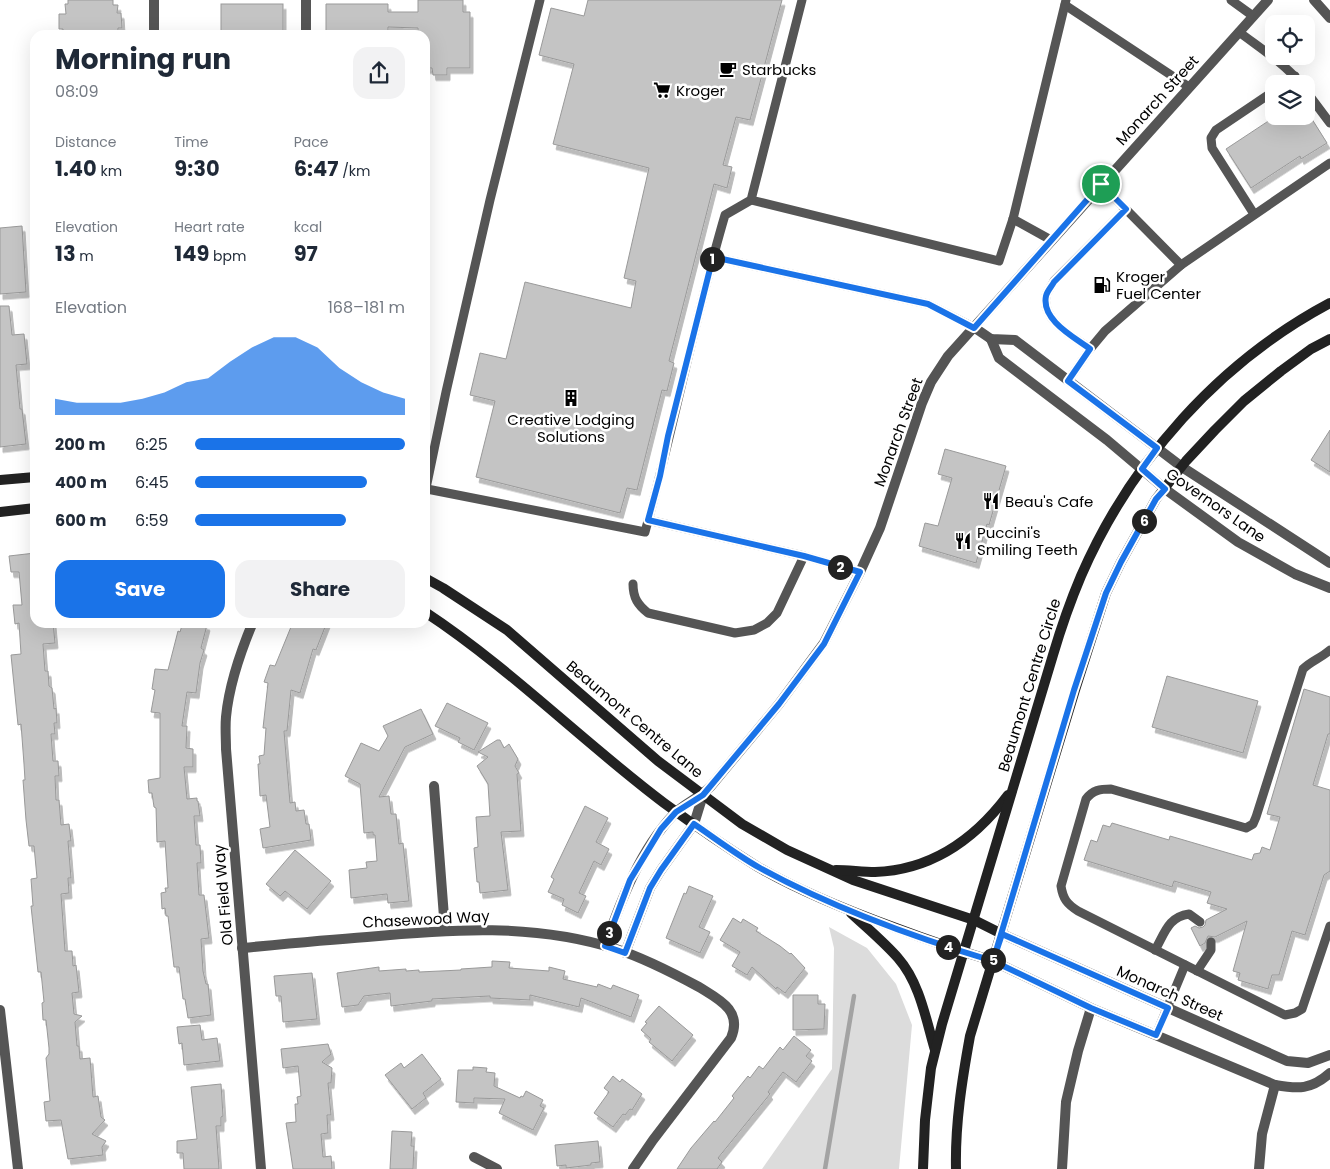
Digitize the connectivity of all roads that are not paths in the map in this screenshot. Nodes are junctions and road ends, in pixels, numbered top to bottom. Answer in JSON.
{"nodes":[{"id":1,"x":154,"y":0,"type":"edge"},
{"id":2,"x":306,"y":0,"type":"edge"},
{"id":3,"x":540,"y":0,"type":"edge"},
{"id":4,"x":802,"y":0,"type":"edge"},
{"id":5,"x":1231,"y":0,"type":"edge"},
{"id":6,"x":1268,"y":0,"type":"edge"},
{"id":7,"x":1314,"y":0,"type":"edge"},
{"id":8,"x":1066,"y":2,"type":"edge"},
{"id":9,"x":1253,"y":16,"type":"junction"},
{"id":10,"x":1330,"y":18,"type":"edge"},
{"id":11,"x":154,"y":30,"type":"edge"},
{"id":12,"x":306,"y":30,"type":"edge"},
{"id":13,"x":1239,"y":32,"type":"junction"},
{"id":14,"x":1292,"y":75,"type":"edge"},
{"id":15,"x":1189,"y":87,"type":"junction"},
{"id":16,"x":1265,"y":97,"type":"edge"},
{"id":17,"x":1315,"y":103,"type":"edge"},
{"id":18,"x":1330,"y":123,"type":"edge"},
{"id":19,"x":1330,"y":163,"type":"edge"},
{"id":20,"x":1101,"y":184,"type":"junction"},
{"id":21,"x":751,"y":200,"type":"junction"},
{"id":22,"x":1126,"y":209,"type":"junction"},
{"id":23,"x":1254,"y":214,"type":"junction"},
{"id":24,"x":1013,"y":219,"type":"junction"},
{"id":25,"x":1052,"y":240,"type":"junction"},
{"id":26,"x":713,"y":257,"type":"junction"},
{"id":27,"x":1181,"y":264,"type":"junction"},
{"id":28,"x":1330,"y":303,"type":"edge"},
{"id":29,"x":974,"y":328,"type":"junction"},
{"id":30,"x":991,"y":339,"type":"junction"},
{"id":31,"x":1330,"y":339,"type":"edge"},
{"id":32,"x":1090,"y":349,"type":"junction"},
{"id":33,"x":1068,"y":381,"type":"junction"},
{"id":34,"x":1157,"y":448,"type":"junction"},
{"id":35,"x":1182,"y":467,"type":"junction"},
{"id":36,"x":1142,"y":469,"type":"junction"},
{"id":37,"x":430,"y":471,"type":"edge"},
{"id":38,"x":30,"y":477,"type":"edge"},
{"id":39,"x":0,"y":480,"type":"edge"},
{"id":40,"x":1165,"y":489,"type":"junction"},
{"id":41,"x":430,"y":492,"type":"edge"},
{"id":42,"x":30,"y":509,"type":"edge"},
{"id":43,"x":0,"y":512,"type":"edge"},
{"id":44,"x":648,"y":520,"type":"junction"},
{"id":45,"x":804,"y":556,"type":"junction"},
{"id":46,"x":1330,"y":563,"type":"edge"},
{"id":47,"x":860,"y":572,"type":"junction"},
{"id":48,"x":430,"y":581,"type":"edge"},
{"id":49,"x":633,"y":584,"type":"dead end"},
{"id":50,"x":1330,"y":588,"type":"edge"},
{"id":51,"x":430,"y":615,"type":"edge"},
{"id":52,"x":250,"y":628,"type":"edge"},
{"id":53,"x":1330,"y":650,"type":"edge"},
{"id":54,"x":1326,"y":659,"type":"edge"},
{"id":55,"x":434,"y":786,"type":"dead end"},
{"id":56,"x":1012,"y":790,"type":"junction"},
{"id":57,"x":703,"y":795,"type":"junction"},
{"id":58,"x":676,"y":812,"type":"junction"},
{"id":59,"x":694,"y":824,"type":"junction"},
{"id":60,"x":830,"y":870,"type":"junction"},
{"id":61,"x":846,"y":909,"type":"junction"},
{"id":62,"x":974,"y":920,"type":"junction"},
{"id":63,"x":1200,"y":922,"type":"dead end"},
{"id":64,"x":1330,"y":926,"type":"edge"},
{"id":65,"x":445,"y":930,"type":"junction"},
{"id":66,"x":1002,"y":934,"type":"junction"},
{"id":67,"x":1211,"y":942,"type":"dead end"},
{"id":68,"x":605,"y":946,"type":"junction"},
{"id":69,"x":242,"y":948,"type":"junction"},
{"id":70,"x":1156,"y":950,"type":"junction"},
{"id":71,"x":963,"y":952,"type":"junction"},
{"id":72,"x":625,"y":953,"type":"junction"},
{"id":73,"x":993,"y":961,"type":"junction"},
{"id":74,"x":1185,"y":965,"type":"junction"},
{"id":75,"x":1197,"y":971,"type":"junction"},
{"id":76,"x":1091,"y":1008,"type":"junction"},
{"id":77,"x":1168,"y":1008,"type":"junction"},
{"id":78,"x":0,"y":1010,"type":"edge"},
{"id":79,"x":1156,"y":1035,"type":"junction"},
{"id":80,"x":935,"y":1050,"type":"junction"},
{"id":81,"x":1330,"y":1055,"type":"edge"},
{"id":82,"x":1330,"y":1074,"type":"edge"},
{"id":83,"x":1274,"y":1085,"type":"junction"},
{"id":84,"x":474,"y":1157,"type":"dead end"},
{"id":85,"x":18,"y":1169,"type":"edge"},
{"id":86,"x":261,"y":1169,"type":"edge"},
{"id":87,"x":497,"y":1169,"type":"edge"},
{"id":88,"x":633,"y":1169,"type":"edge"},
{"id":89,"x":923,"y":1169,"type":"edge"},
{"id":90,"x":956,"y":1169,"type":"edge"},
{"id":91,"x":1062,"y":1169,"type":"edge"},
{"id":92,"x":1260,"y":1169,"type":"edge"}],
"edges":[{"from":1,"to":11,"type":"street"},
{"from":2,"to":12,"type":"street"},
{"from":3,"to":37,"type":"lane"},
{"from":4,"to":21,"type":"lane"},
{"from":5,"to":9,"type":"lane"},
{"from":6,"to":9,"type":"street","name":"Monarch Street"},
{"from":7,"to":10,"type":"street"},
{"from":8,"to":15,"type":"lane"},
{"from":8,"to":24,"type":"lane"},
{"from":9,"to":13,"type":"street","name":"Monarch Street"},
{"from":13,"to":14,"type":"lane"},
{"from":13,"to":15,"type":"street","name":"Monarch Street"},
{"from":15,"to":20,"type":"street","name":"Monarch Street"},
{"from":16,"to":23,"type":"lane"},
{"from":17,"to":18,"type":"lane"},
{"from":19,"to":23,"type":"lane"},
{"from":20,"to":22,"type":"lane"},
{"from":20,"to":25,"type":"street","name":"Monarch Street"},
{"from":21,"to":24,"type":"lane"},
{"from":21,"to":26,"type":"lane"},
{"from":22,"to":27,"type":"lane"},
{"from":22,"to":32,"type":"lane"},
{"from":23,"to":27,"type":"lane"},
{"from":24,"to":25,"type":"lane"},
{"from":25,"to":29,"type":"street","name":"Monarch Street"},
{"from":26,"to":29,"type":"lane"},
{"from":26,"to":44,"type":"lane"},
{"from":27,"to":32,"type":"lane"},
{"from":28,"to":34,"type":"street","name":"Beaumont Centre Circle"},
{"from":29,"to":30,"type":"street"},
{"from":29,"to":47,"type":"street","name":"Monarch Street"},
{"from":30,"to":33,"type":"street","name":"Governors Lane"},
{"from":30,"to":36,"type":"street","name":"Governors Lane"},
{"from":31,"to":35,"type":"street"},
{"from":32,"to":33,"type":"lane"},
{"from":33,"to":34,"type":"street","name":"Governors Lane"},
{"from":34,"to":35,"type":"street","name":"Governors Lane"},
{"from":34,"to":36,"type":"street","name":"Beaumont Centre Circle"},
{"from":35,"to":40,"type":"street"},
{"from":35,"to":46,"type":"street","name":"Governors Lane"},
{"from":36,"to":40,"type":"street","name":"Governors Lane"},
{"from":36,"to":56,"type":"street","name":"Beaumont Centre Circle"},
{"from":38,"to":39,"type":"street"},
{"from":40,"to":50,"type":"street","name":"Governors Lane"},
{"from":40,"to":66,"type":"street"},
{"from":41,"to":44,"type":"lane"},
{"from":42,"to":43,"type":"street"},
{"from":44,"to":45,"type":"lane"},
{"from":45,"to":47,"type":"lane"},
{"from":45,"to":49,"type":"lane"},
{"from":47,"to":57,"type":"street","name":"Monarch Street"},
{"from":48,"to":57,"type":"street","name":"Beaumont Centre Lane"},
{"from":51,"to":58,"type":"street"},
{"from":52,"to":69,"type":"street","name":"Old Field Way"},
{"from":53,"to":54,"type":"lane"},
{"from":54,"to":70,"type":"lane"},
{"from":55,"to":65,"type":"street"},
{"from":56,"to":60,"type":"street"},
{"from":56,"to":62,"type":"street","name":"Beaumont Centre Circle"},
{"from":57,"to":58,"type":"street"},
{"from":57,"to":59,"type":"street"},
{"from":57,"to":60,"type":"street","name":"Beaumont Centre Lane"},
{"from":58,"to":59,"type":"street"},
{"from":58,"to":68,"type":"street"},
{"from":59,"to":61,"type":"street"},
{"from":59,"to":72,"type":"street"},
{"from":60,"to":62,"type":"street","name":"Beaumont Centre Lane"},
{"from":61,"to":71,"type":"street"},
{"from":61,"to":80,"type":"street"},
{"from":62,"to":66,"type":"street","name":"Beaumont Centre Lane"},
{"from":62,"to":71,"type":"street","name":"Beaumont Centre Circle"},
{"from":63,"to":70,"type":"lane"},
{"from":64,"to":75,"type":"lane"},
{"from":65,"to":68,"type":"street","name":"Chasewood Way"},
{"from":65,"to":69,"type":"street","name":"Chasewood Way"},
{"from":66,"to":73,"type":"street"},
{"from":66,"to":77,"type":"street","name":"Monarch Street"},
{"from":67,"to":75,"type":"lane"},
{"from":68,"to":72,"type":"street","name":"Chasewood Way"},
{"from":69,"to":86,"type":"street","name":"Old Field Way"},
{"from":70,"to":74,"type":"lane"},
{"from":71,"to":73,"type":"street"},
{"from":71,"to":80,"type":"street","name":"Beaumont Centre Circle"},
{"from":72,"to":88,"type":"street","name":"Chasewood Way"},
{"from":73,"to":76,"type":"street"},
{"from":73,"to":90,"type":"street"},
{"from":74,"to":75,"type":"lane"},
{"from":74,"to":77,"type":"lane"},
{"from":76,"to":79,"type":"street"},
{"from":76,"to":91,"type":"street"},
{"from":77,"to":79,"type":"lane"},
{"from":77,"to":81,"type":"street","name":"Monarch Street"},
{"from":78,"to":85,"type":"street"},
{"from":79,"to":83,"type":"street"},
{"from":80,"to":89,"type":"street","name":"Beaumont Centre Circle"},
{"from":82,"to":83,"type":"street"},
{"from":83,"to":92,"type":"street"},
{"from":84,"to":87,"type":"street"}]}
